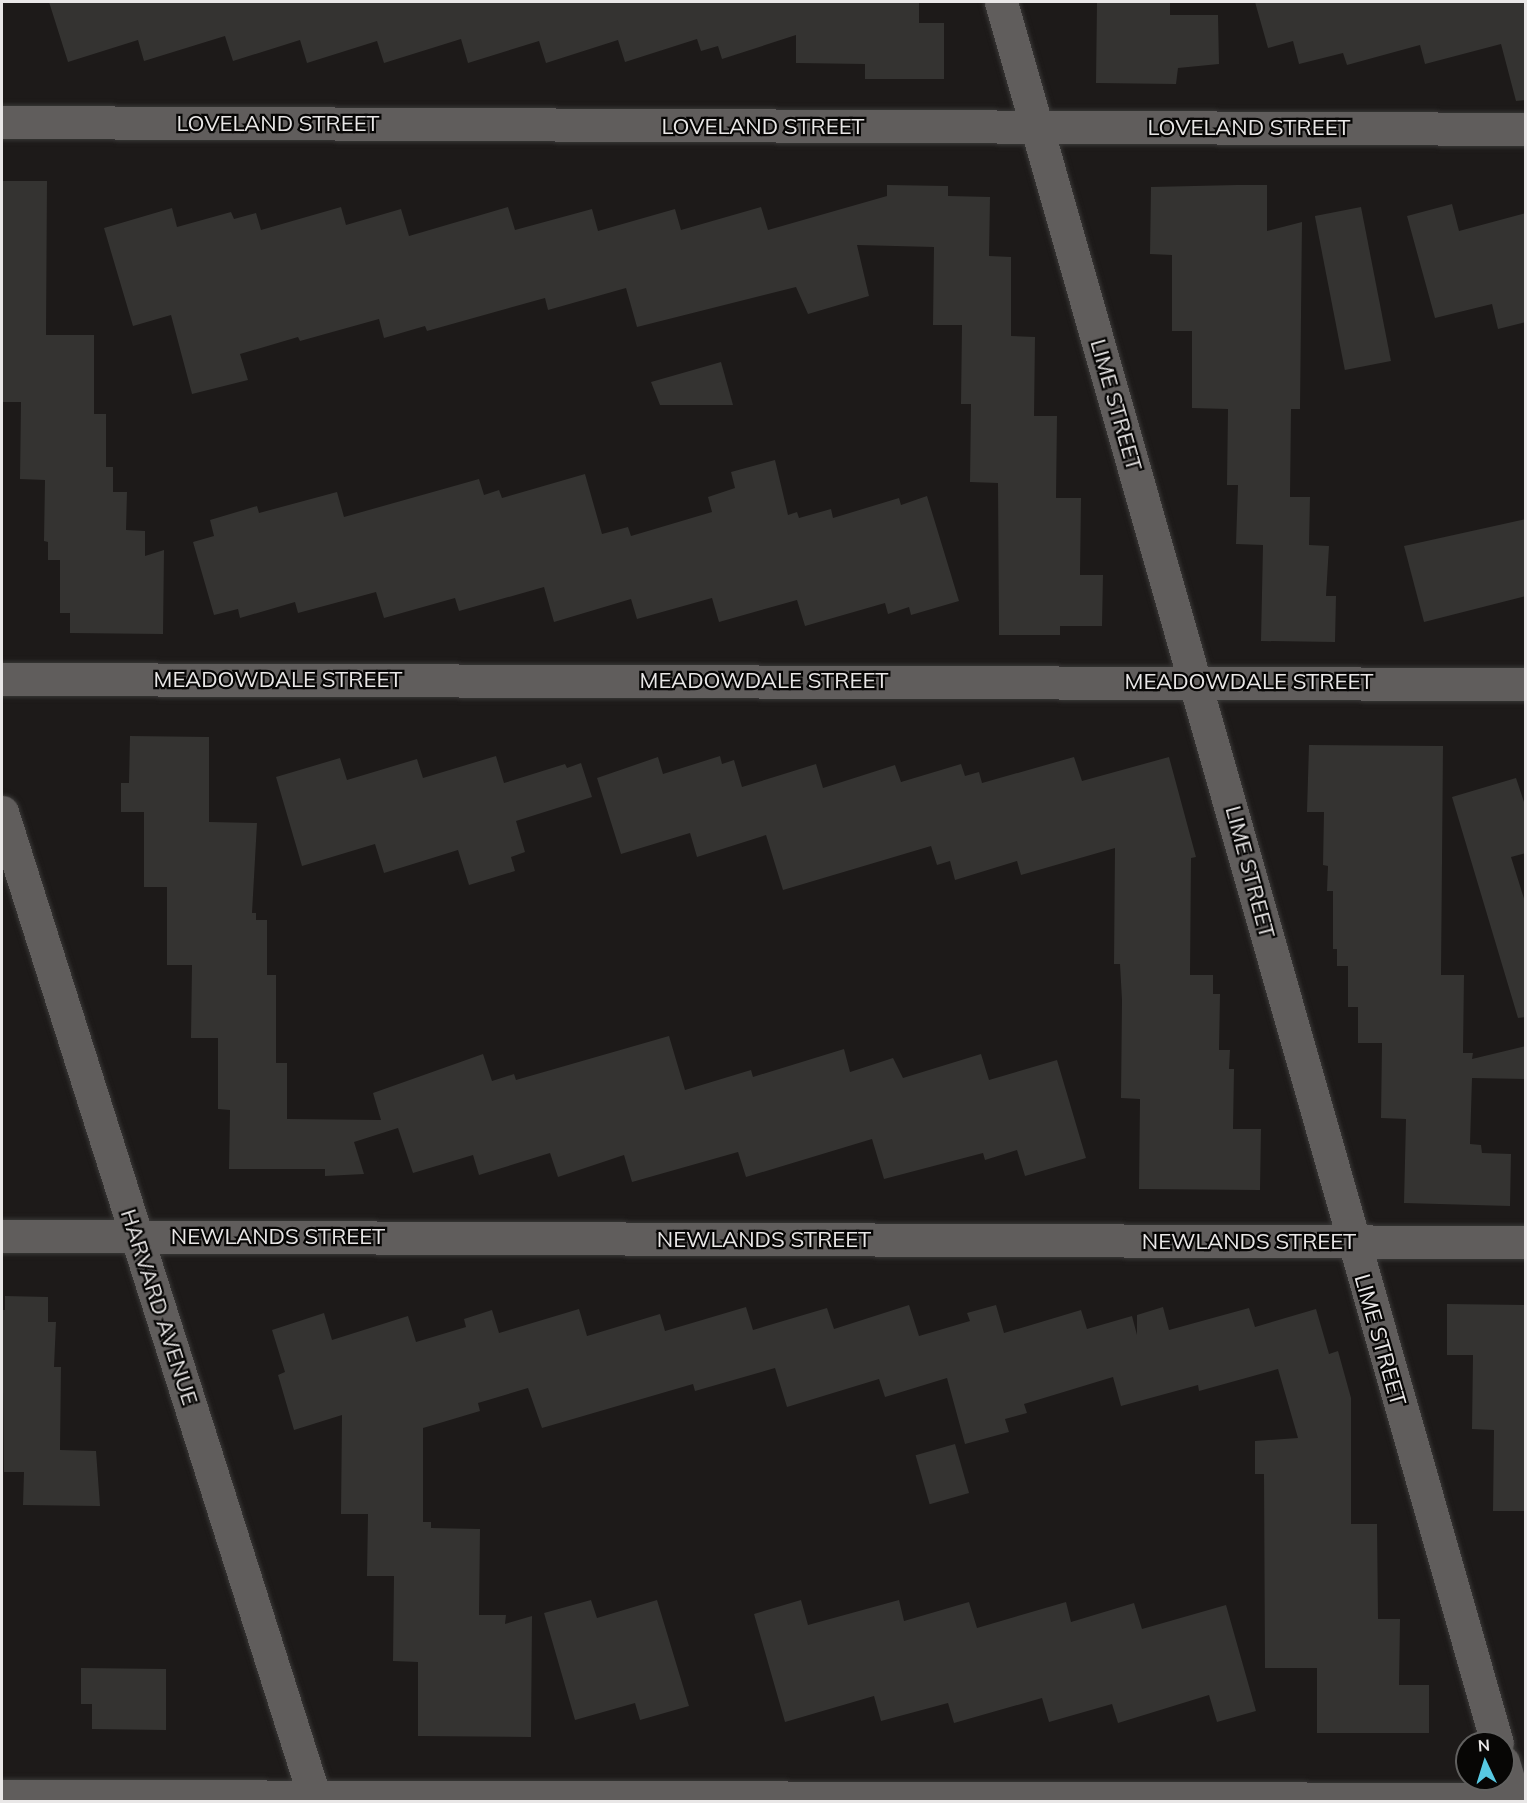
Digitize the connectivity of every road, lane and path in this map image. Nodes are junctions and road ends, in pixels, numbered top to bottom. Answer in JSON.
{"nodes":[{"id":1,"x":1001,"y":2,"type":"edge"},
{"id":2,"x":2,"y":122,"type":"edge"},
{"id":3,"x":1036,"y":128,"type":"junction"},
{"id":4,"x":1526,"y":129,"type":"edge"},
{"id":5,"x":2,"y":680,"type":"edge"},
{"id":6,"x":1197,"y":682,"type":"junction"},
{"id":7,"x":1526,"y":684,"type":"edge"},
{"id":8,"x":2,"y":812,"type":"edge"},
{"id":9,"x":2,"y":1236,"type":"edge"},
{"id":10,"x":136,"y":1237,"type":"junction"},
{"id":11,"x":1526,"y":1242,"type":"edge"},
{"id":12,"x":1352,"y":1243,"type":"junction"},
{"id":13,"x":1494,"y":1731,"type":"edge"},
{"id":14,"x":2,"y":1796,"type":"edge"},
{"id":15,"x":111,"y":1799,"type":"edge"},
{"id":16,"x":198,"y":1799,"type":"edge"},
{"id":17,"x":315,"y":1799,"type":"edge"},
{"id":18,"x":627,"y":1799,"type":"edge"},
{"id":19,"x":734,"y":1799,"type":"edge"},
{"id":20,"x":833,"y":1799,"type":"edge"},
{"id":21,"x":1034,"y":1800,"type":"edge"},
{"id":22,"x":1242,"y":1800,"type":"edge"},
{"id":23,"x":1518,"y":1800,"type":"edge"}],
"edges":[{"from":1,"to":3,"type":"street","name":"LIME STREET"},
{"from":2,"to":3,"type":"street","name":"LOVELAND STREET"},
{"from":3,"to":4,"type":"street","name":"LOVELAND STREET"},
{"from":3,"to":6,"type":"street","name":"LIME STREET"},
{"from":5,"to":6,"type":"street","name":"MEADOWDALE STREET"},
{"from":6,"to":7,"type":"street","name":"MEADOWDALE STREET"},
{"from":6,"to":12,"type":"street","name":"LIME STREET"},
{"from":8,"to":10,"type":"street","name":"HARVARD AVENUE"},
{"from":9,"to":10,"type":"street","name":"NEWLANDS STREET"},
{"from":10,"to":12,"type":"street","name":"NEWLANDS STREET"},
{"from":10,"to":17,"type":"street","name":"HARVARD AVENUE"},
{"from":11,"to":12,"type":"street","name":"NEWLANDS STREET"},
{"from":12,"to":13,"type":"street","name":"LIME STREET"},
{"from":14,"to":15,"type":"street"},
{"from":15,"to":16,"type":"street"},
{"from":16,"to":17,"type":"street"},
{"from":17,"to":18,"type":"street"},
{"from":18,"to":19,"type":"street"},
{"from":19,"to":20,"type":"street"},
{"from":20,"to":21,"type":"street"},
{"from":21,"to":22,"type":"street"},
{"from":22,"to":23,"type":"street"}]}
